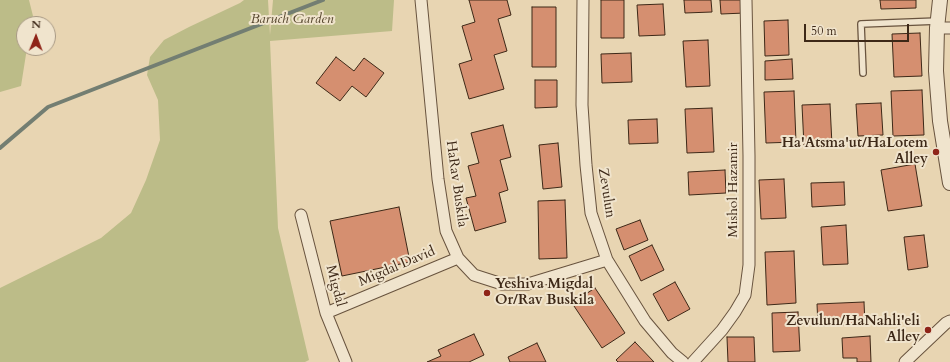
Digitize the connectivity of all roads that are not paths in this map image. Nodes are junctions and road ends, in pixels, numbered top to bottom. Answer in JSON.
{"nodes":[{"id":1,"x":421,"y":0,"type":"edge"},
{"id":2,"x":583,"y":0,"type":"edge"},
{"id":3,"x":746,"y":0,"type":"edge"},
{"id":4,"x":940,"y":0,"type":"edge"},
{"id":5,"x":942,"y":26,"type":"edge"},
{"id":6,"x":863,"y":73,"type":"dead end"},
{"id":7,"x":950,"y":183,"type":"edge"},
{"id":8,"x":301,"y":215,"type":"dead end"},
{"id":9,"x":458,"y":258,"type":"junction"},
{"id":10,"x":607,"y":260,"type":"junction"},
{"id":11,"x":326,"y":313,"type":"junction"},
{"id":12,"x":950,"y":321,"type":"edge"},
{"id":13,"x":346,"y":362,"type":"edge"},
{"id":14,"x":683,"y":362,"type":"edge"},
{"id":15,"x":693,"y":362,"type":"edge"},
{"id":16,"x":905,"y":362,"type":"edge"}],
"edges":[{"from":1,"to":9,"type":"street","name":"HaRav Buskila"},
{"from":2,"to":10,"type":"street","name":"Zevulun"},
{"from":3,"to":15,"type":"street","name":"Mishol Hazamir"},
{"from":4,"to":5,"type":"street"},
{"from":5,"to":6,"type":"lane"},
{"from":5,"to":7,"type":"street"},
{"from":8,"to":11,"type":"street","name":"Migdal"},
{"from":9,"to":10,"type":"street","name":"HaRav Buskila"},
{"from":9,"to":11,"type":"street","name":"Migdal David"},
{"from":10,"to":14,"type":"street","name":"Zevulun"},
{"from":11,"to":13,"type":"street","name":"Migdal"},
{"from":12,"to":16,"type":"street"}]}
